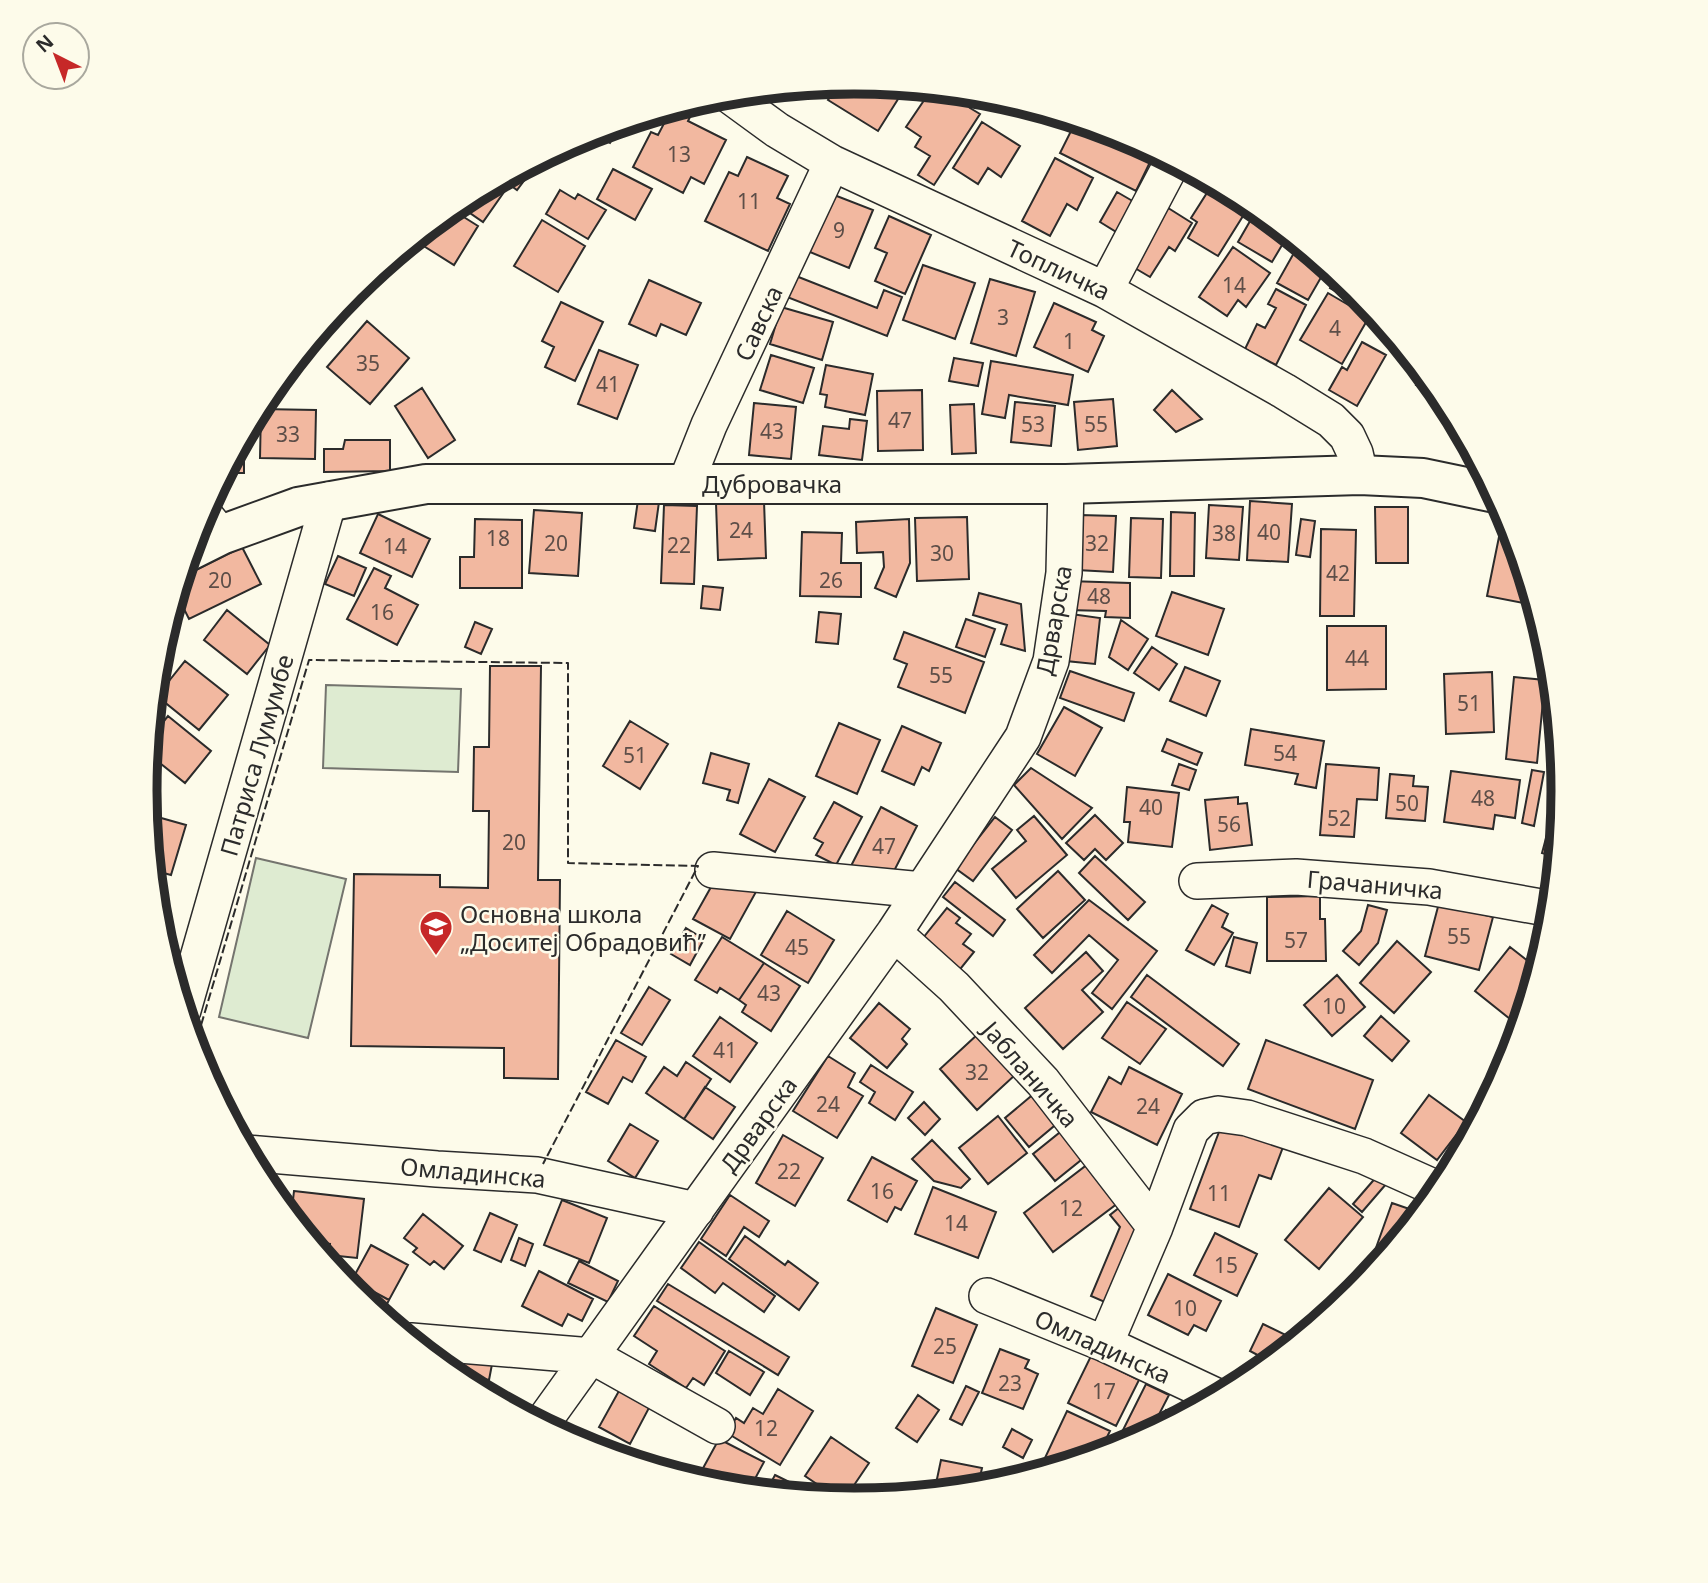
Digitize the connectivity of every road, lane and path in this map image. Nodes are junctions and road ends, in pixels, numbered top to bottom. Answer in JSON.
{"nodes":[{"id":1,"x":742,"y":104,"type":"edge"},
{"id":2,"x":832,"y":163,"type":"junction"},
{"id":3,"x":1168,"y":169,"type":"edge"},
{"id":4,"x":1105,"y":290,"type":"junction"},
{"id":5,"x":1360,"y":475,"type":"junction"},
{"id":6,"x":686,"y":483,"type":"junction"},
{"id":7,"x":1066,"y":484,"type":"junction"},
{"id":8,"x":1482,"y":490,"type":"edge"},
{"id":9,"x":329,"y":500,"type":"junction"},
{"id":10,"x":207,"y":532,"type":"edge"},
{"id":11,"x":713,"y":870,"type":"dead end"},
{"id":12,"x":1197,"y":881,"type":"dead end"},
{"id":13,"x":922,"y":890,"type":"junction"},
{"id":14,"x":1541,"y":907,"type":"edge"},
{"id":15,"x":894,"y":933,"type":"junction"},
{"id":16,"x":188,"y":994,"type":"edge"},
{"id":17,"x":259,"y":1154,"type":"edge"},
{"id":18,"x":1429,"y":1185,"type":"edge"},
{"id":19,"x":696,"y":1210,"type":"junction"},
{"id":20,"x":1155,"y":1227,"type":"junction"},
{"id":21,"x":987,"y":1296,"type":"dead end"},
{"id":22,"x":428,"y":1342,"type":"edge"},
{"id":23,"x":1105,"y":1344,"type":"junction"},
{"id":24,"x":592,"y":1356,"type":"junction"},
{"id":25,"x":1207,"y":1392,"type":"edge"},
{"id":26,"x":547,"y":1417,"type":"edge"},
{"id":27,"x":717,"y":1426,"type":"dead end"}],
"edges":[{"from":1,"to":2,"type":"street","name":"Топличка"},
{"from":2,"to":4,"type":"street","name":"Топличка"},
{"from":2,"to":6,"type":"street","name":"Савска"},
{"from":3,"to":4,"type":"street"},
{"from":4,"to":5,"type":"street","name":"Топличка"},
{"from":5,"to":7,"type":"main road","name":"Дубровачка"},
{"from":5,"to":8,"type":"main road","name":"Дубровачка"},
{"from":6,"to":7,"type":"main road","name":"Дубровачка"},
{"from":6,"to":9,"type":"main road","name":"Дубровачка"},
{"from":7,"to":13,"type":"street","name":"Дрварска"},
{"from":9,"to":10,"type":"main road","name":"Дубровачка"},
{"from":9,"to":16,"type":"street","name":"Патриса Лумумбе"},
{"from":11,"to":13,"type":"street"},
{"from":12,"to":14,"type":"street","name":"Грачаничка"},
{"from":13,"to":15,"type":"street","name":"Дрварска"},
{"from":15,"to":19,"type":"street","name":"Дрварска"},
{"from":15,"to":20,"type":"street","name":"Јабланичка"},
{"from":17,"to":19,"type":"street","name":"Омладинска"},
{"from":18,"to":20,"type":"street"},
{"from":19,"to":24,"type":"street","name":"Дрварска"},
{"from":20,"to":23,"type":"street"},
{"from":21,"to":23,"type":"street","name":"Омладинска"},
{"from":22,"to":24,"type":"street"},
{"from":23,"to":25,"type":"street","name":"Омладинска"},
{"from":24,"to":26,"type":"street","name":"Дрварска"},
{"from":24,"to":27,"type":"street"}]}
